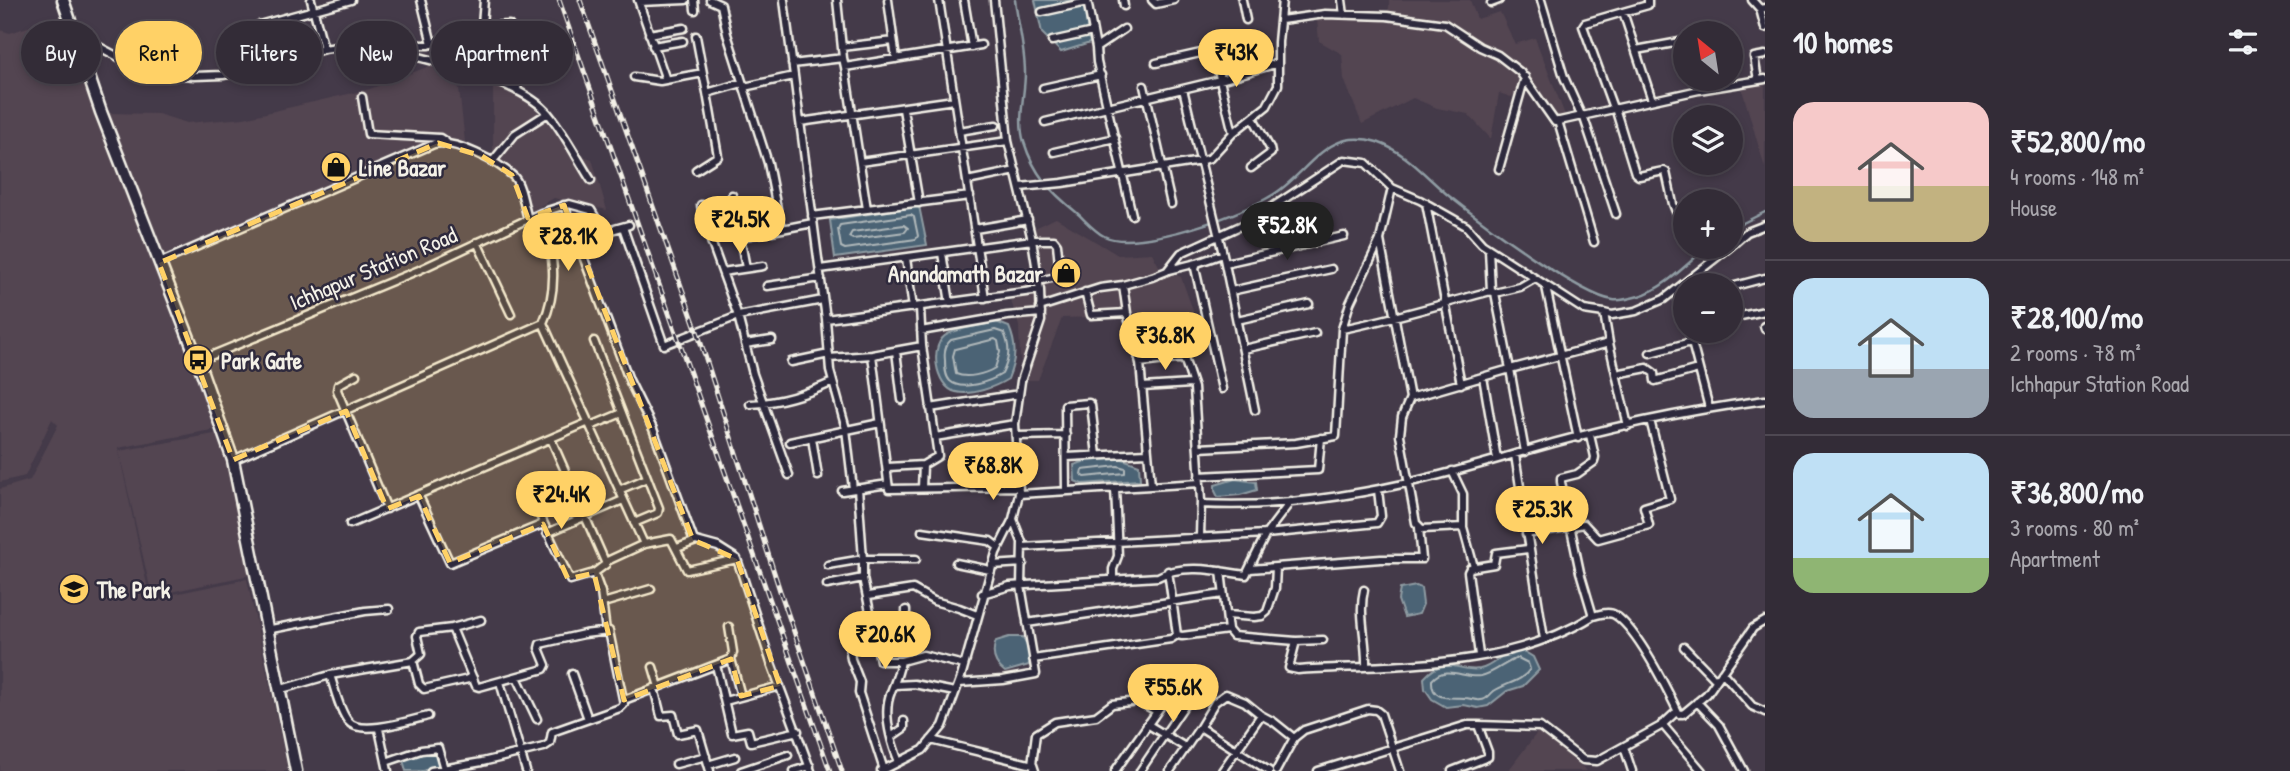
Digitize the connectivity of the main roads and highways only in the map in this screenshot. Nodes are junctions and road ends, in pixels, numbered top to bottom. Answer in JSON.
{"nodes":[{"id":1,"x":63,"y":0,"type":"edge"},
{"id":2,"x":296,"y":771,"type":"edge"}],
"edges":[{"from":1,"to":2,"type":"main road"}]}
